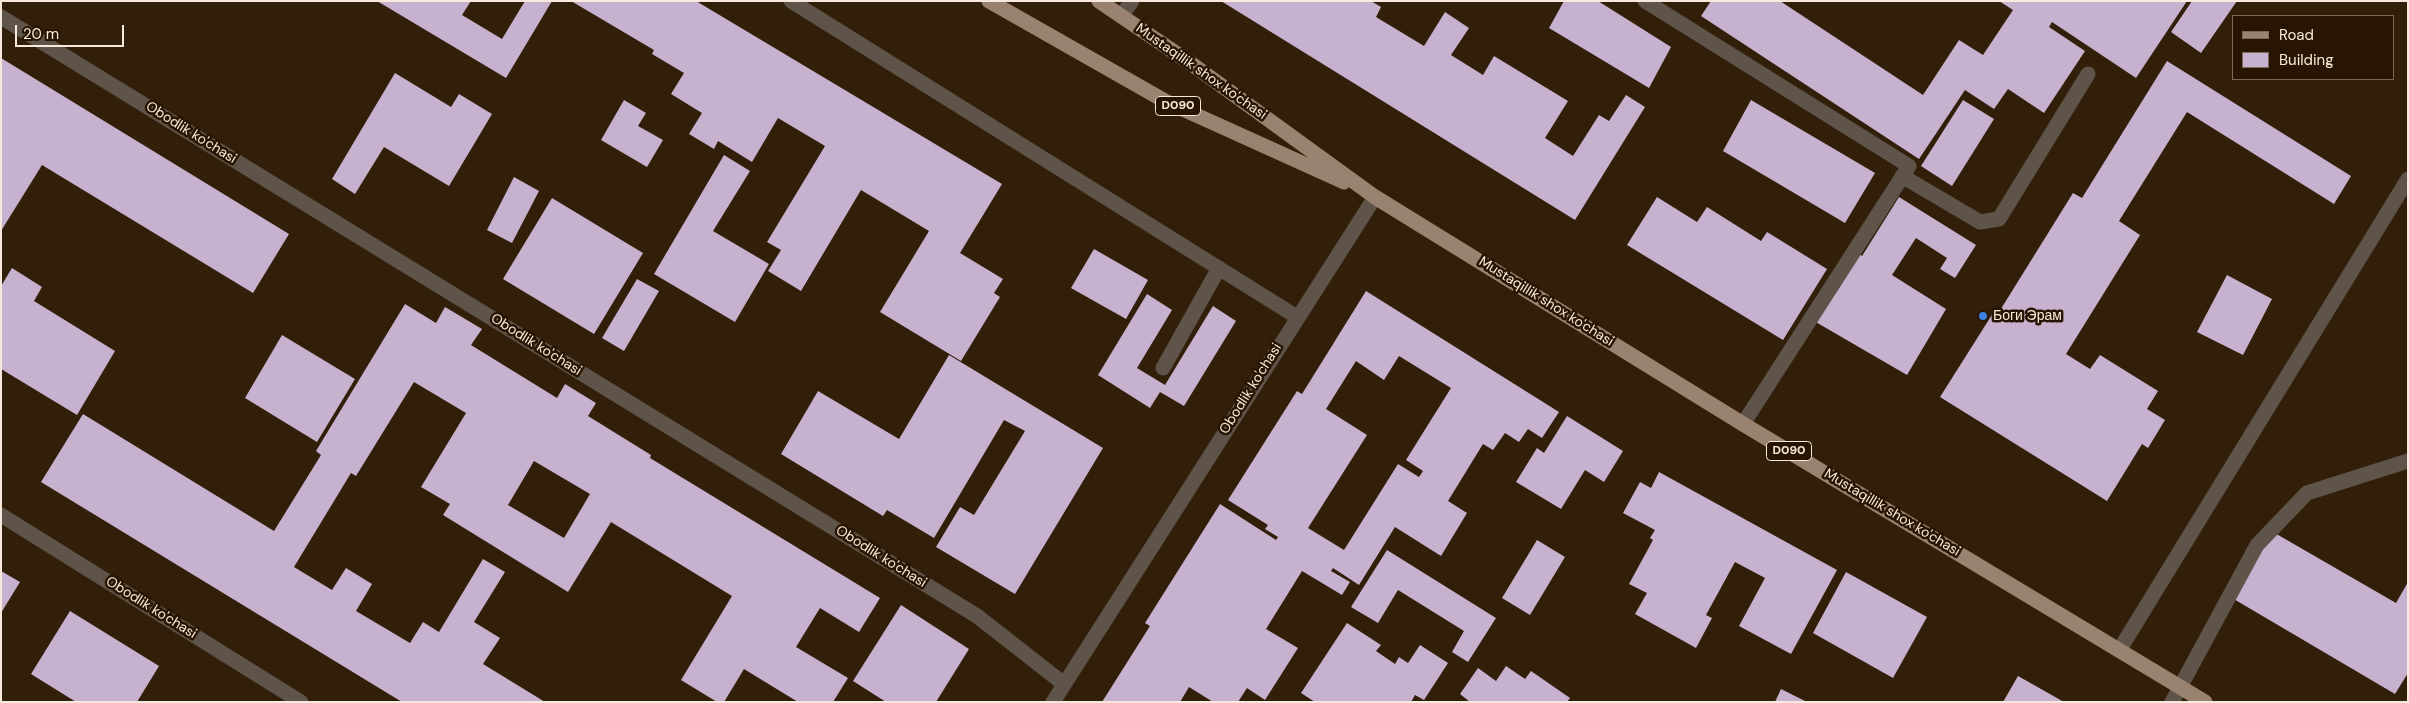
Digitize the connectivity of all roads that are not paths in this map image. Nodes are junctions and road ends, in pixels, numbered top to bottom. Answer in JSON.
{"nodes":[{"id":1,"x":792,"y":1,"type":"edge"},
{"id":2,"x":988,"y":1,"type":"edge"},
{"id":3,"x":1099,"y":1,"type":"edge"},
{"id":4,"x":1132,"y":1,"type":"edge"},
{"id":5,"x":1644,"y":1,"type":"edge"},
{"id":6,"x":1,"y":16,"type":"edge"},
{"id":7,"x":1122,"y":16,"type":"junction"},
{"id":8,"x":2088,"y":74,"type":"dead end"},
{"id":9,"x":1902,"y":176,"type":"junction"},
{"id":10,"x":2408,"y":179,"type":"edge"},
{"id":11,"x":1375,"y":196,"type":"junction"},
{"id":12,"x":1219,"y":268,"type":"junction"},
{"id":13,"x":1297,"y":317,"type":"junction"},
{"id":14,"x":1163,"y":368,"type":"dead end"},
{"id":15,"x":1743,"y":424,"type":"junction"},
{"id":16,"x":2408,"y":461,"type":"edge"},
{"id":17,"x":1,"y":515,"type":"edge"},
{"id":18,"x":2120,"y":649,"type":"junction"},
{"id":19,"x":1064,"y":684,"type":"junction"},
{"id":20,"x":2180,"y":687,"type":"junction"},
{"id":21,"x":301,"y":702,"type":"edge"},
{"id":22,"x":1053,"y":702,"type":"edge"},
{"id":23,"x":2172,"y":702,"type":"edge"},
{"id":24,"x":2205,"y":702,"type":"edge"}],
"edges":[{"from":1,"to":12,"type":"street"},
{"from":2,"to":11,"type":"main road","name":"Mustaqillik shox ko'chasi","number":"D090"},
{"from":3,"to":7,"type":"main road","name":"Mustaqillik shox ko'chasi","number":"D090"},
{"from":4,"to":7,"type":"street"},
{"from":5,"to":9,"type":"street"},
{"from":6,"to":19,"type":"street","name":"Obodlik ko'chasi"},
{"from":7,"to":11,"type":"main road","name":"Mustaqillik shox ko'chasi","number":"D090"},
{"from":8,"to":9,"type":"street"},
{"from":9,"to":15,"type":"street"},
{"from":10,"to":18,"type":"street"},
{"from":11,"to":13,"type":"street","name":"Obodlik ko'chasi"},
{"from":11,"to":15,"type":"main road","name":"Mustaqillik shox ko'chasi","number":"D090"},
{"from":12,"to":13,"type":"street"},
{"from":12,"to":14,"type":"street"},
{"from":13,"to":19,"type":"street","name":"Obodlik ko'chasi"},
{"from":15,"to":18,"type":"main road","name":"Mustaqillik shox ko'chasi","number":"D090"},
{"from":16,"to":20,"type":"street"},
{"from":17,"to":21,"type":"street","name":"Obodlik ko'chasi"},
{"from":18,"to":20,"type":"main road","name":"Mustaqillik shox ko'chasi","number":"D090"},
{"from":19,"to":22,"type":"street","name":"Obodlik ko'chasi"},
{"from":20,"to":23,"type":"street"},
{"from":20,"to":24,"type":"main road","name":"Mustaqillik shox ko'chasi","number":"D090"}]}
